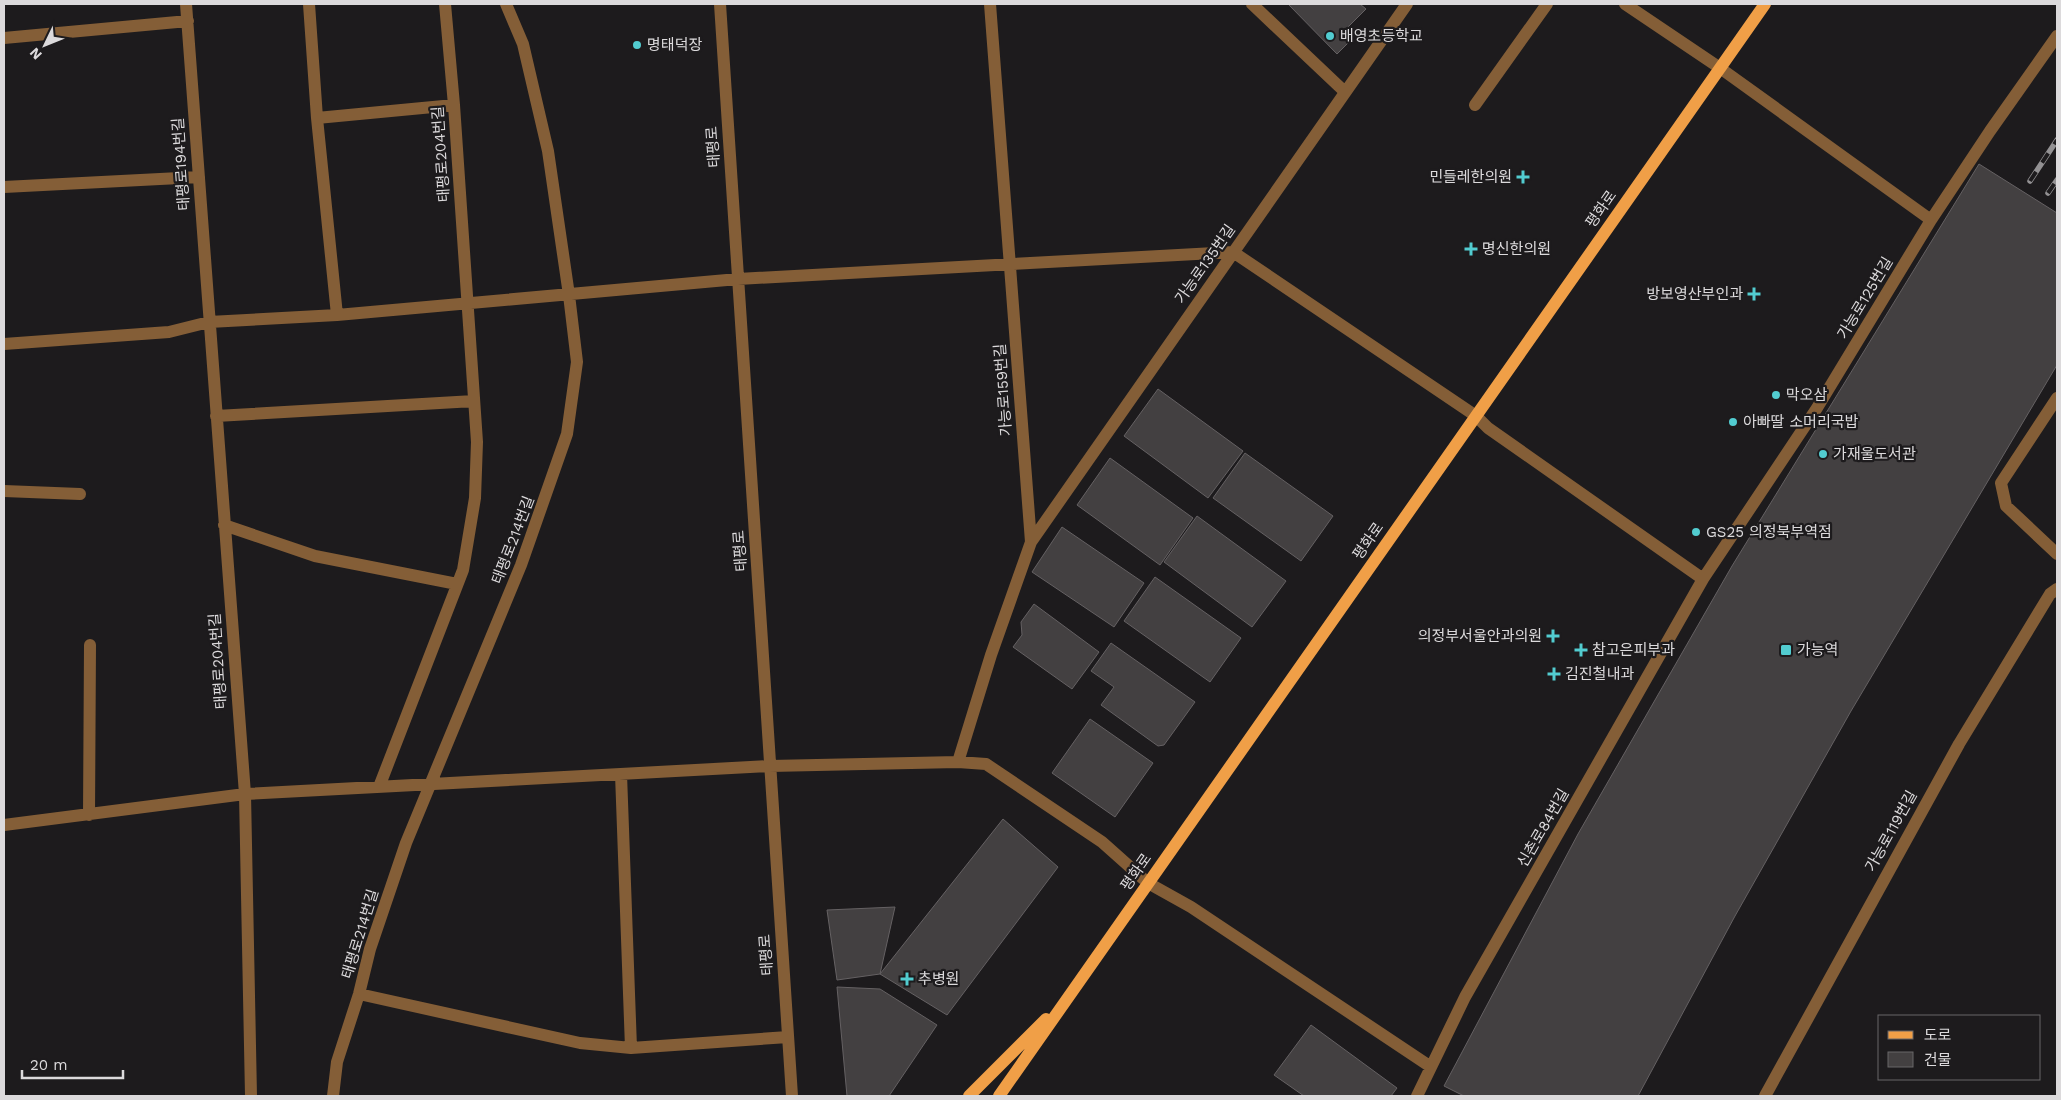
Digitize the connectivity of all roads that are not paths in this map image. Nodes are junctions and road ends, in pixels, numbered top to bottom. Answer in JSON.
{"nodes":[{"id":1,"x":186,"y":4,"type":"edge"},
{"id":2,"x":309,"y":4,"type":"edge"},
{"id":3,"x":445,"y":4,"type":"edge"},
{"id":4,"x":506,"y":4,"type":"edge"},
{"id":5,"x":720,"y":4,"type":"edge"},
{"id":6,"x":990,"y":4,"type":"edge"},
{"id":7,"x":1252,"y":4,"type":"edge"},
{"id":8,"x":1406,"y":4,"type":"edge"},
{"id":9,"x":1547,"y":4,"type":"edge"},
{"id":10,"x":1625,"y":4,"type":"edge"},
{"id":11,"x":1765,"y":4,"type":"edge"},
{"id":12,"x":188,"y":21,"type":"junction"},
{"id":13,"x":2057,"y":36,"type":"edge"},
{"id":14,"x":4,"y":38,"type":"edge"},
{"id":15,"x":1720,"y":68,"type":"junction"},
{"id":16,"x":1345,"y":92,"type":"junction"},
{"id":17,"x":1475,"y":104,"type":"dead end"},
{"id":18,"x":454,"y":105,"type":"junction"},
{"id":19,"x":317,"y":118,"type":"junction"},
{"id":20,"x":199,"y":177,"type":"junction"},
{"id":21,"x":4,"y":187,"type":"edge"},
{"id":22,"x":1931,"y":220,"type":"junction"},
{"id":23,"x":1233,"y":252,"type":"junction"},
{"id":24,"x":1009,"y":263,"type":"junction"},
{"id":25,"x":738,"y":279,"type":"junction"},
{"id":26,"x":569,"y":295,"type":"junction"},
{"id":27,"x":467,"y":302,"type":"junction"},
{"id":28,"x":337,"y":315,"type":"junction"},
{"id":29,"x":209,"y":322,"type":"junction"},
{"id":30,"x":4,"y":344,"type":"edge"},
{"id":31,"x":2057,"y":398,"type":"edge"},
{"id":32,"x":474,"y":402,"type":"junction"},
{"id":33,"x":216,"y":416,"type":"junction"},
{"id":34,"x":1476,"y":416,"type":"junction"},
{"id":35,"x":4,"y":491,"type":"edge"},
{"id":36,"x":80,"y":494,"type":"dead end"},
{"id":37,"x":224,"y":525,"type":"junction"},
{"id":38,"x":1030,"y":542,"type":"junction"},
{"id":39,"x":2057,"y":554,"type":"edge"},
{"id":40,"x":1703,"y":579,"type":"junction"},
{"id":41,"x":457,"y":584,"type":"junction"},
{"id":42,"x":2057,"y":589,"type":"edge"},
{"id":43,"x":90,"y":646,"type":"dead end"},
{"id":44,"x":958,"y":762,"type":"junction"},
{"id":45,"x":770,"y":766,"type":"junction"},
{"id":46,"x":621,"y":774,"type":"junction"},
{"id":47,"x":432,"y":786,"type":"junction"},
{"id":48,"x":379,"y":787,"type":"junction"},
{"id":49,"x":245,"y":794,"type":"junction"},
{"id":50,"x":89,"y":815,"type":"junction"},
{"id":51,"x":4,"y":825,"type":"edge"},
{"id":52,"x":1148,"y":883,"type":"junction"},
{"id":53,"x":359,"y":994,"type":"junction"},
{"id":54,"x":1070,"y":994,"type":"junction"},
{"id":55,"x":788,"y":1038,"type":"junction"},
{"id":56,"x":631,"y":1048,"type":"junction"},
{"id":57,"x":1431,"y":1067,"type":"junction"},
{"id":58,"x":251,"y":1096,"type":"edge"},
{"id":59,"x":333,"y":1096,"type":"edge"},
{"id":60,"x":792,"y":1096,"type":"edge"},
{"id":61,"x":969,"y":1096,"type":"edge"},
{"id":62,"x":999,"y":1096,"type":"edge"},
{"id":63,"x":1417,"y":1096,"type":"edge"},
{"id":64,"x":1765,"y":1096,"type":"edge"}],
"edges":[{"from":1,"to":12,"type":"street","name":"태평로194번길"},
{"from":2,"to":19,"type":"street"},
{"from":3,"to":18,"type":"street","name":"태평로204번길"},
{"from":4,"to":26,"type":"street"},
{"from":5,"to":25,"type":"street","name":"태평로"},
{"from":6,"to":24,"type":"street","name":"가능로159번길"},
{"from":7,"to":16,"type":"street"},
{"from":8,"to":16,"type":"street","name":"가능로135번길"},
{"from":9,"to":17,"type":"street"},
{"from":10,"to":15,"type":"street"},
{"from":11,"to":15,"type":"main road","name":"평화로"},
{"from":12,"to":14,"type":"street"},
{"from":12,"to":20,"type":"street","name":"태평로194번길"},
{"from":13,"to":22,"type":"street","name":"가능로125번길"},
{"from":15,"to":22,"type":"street"},
{"from":15,"to":34,"type":"main road","name":"평화로"},
{"from":16,"to":23,"type":"street","name":"가능로135번길"},
{"from":18,"to":19,"type":"street"},
{"from":18,"to":27,"type":"street","name":"태평로204번길"},
{"from":19,"to":28,"type":"street"},
{"from":20,"to":21,"type":"street"},
{"from":20,"to":29,"type":"street","name":"태평로194번길"},
{"from":22,"to":40,"type":"street","name":"가능로125번길"},
{"from":23,"to":24,"type":"street"},
{"from":23,"to":34,"type":"street"},
{"from":23,"to":38,"type":"street","name":"가능로135번길"},
{"from":24,"to":25,"type":"street"},
{"from":24,"to":38,"type":"street","name":"가능로159번길"},
{"from":25,"to":26,"type":"street"},
{"from":25,"to":45,"type":"street","name":"태평로"},
{"from":26,"to":27,"type":"street"},
{"from":26,"to":47,"type":"street","name":"태평로214번길"},
{"from":27,"to":28,"type":"street"},
{"from":27,"to":32,"type":"street","name":"태평로204번길"},
{"from":28,"to":29,"type":"street"},
{"from":29,"to":30,"type":"street"},
{"from":29,"to":33,"type":"street","name":"태평로204번길"},
{"from":31,"to":39,"type":"street"},
{"from":32,"to":33,"type":"street"},
{"from":32,"to":41,"type":"street","name":"태평로204번길"},
{"from":33,"to":37,"type":"street","name":"태평로204번길"},
{"from":34,"to":40,"type":"street"},
{"from":34,"to":52,"type":"main road","name":"평화로"},
{"from":35,"to":36,"type":"street"},
{"from":37,"to":41,"type":"street"},
{"from":37,"to":49,"type":"street","name":"태평로204번길"},
{"from":38,"to":44,"type":"street","name":"가능로159번길"},
{"from":40,"to":57,"type":"street","name":"신촌로84번길"},
{"from":41,"to":48,"type":"street","name":"태평로204번길"},
{"from":42,"to":64,"type":"street","name":"가능로119번길"},
{"from":43,"to":50,"type":"street"},
{"from":44,"to":45,"type":"street"},
{"from":44,"to":52,"type":"street"},
{"from":45,"to":46,"type":"street"},
{"from":45,"to":55,"type":"street","name":"태평로"},
{"from":46,"to":47,"type":"street"},
{"from":46,"to":56,"type":"street"},
{"from":47,"to":48,"type":"street"},
{"from":47,"to":53,"type":"street","name":"태평로214번길"},
{"from":48,"to":49,"type":"street"},
{"from":49,"to":50,"type":"street"},
{"from":49,"to":58,"type":"street"},
{"from":50,"to":51,"type":"street"},
{"from":52,"to":54,"type":"main road","name":"평화로"},
{"from":52,"to":57,"type":"street"},
{"from":53,"to":56,"type":"street"},
{"from":53,"to":59,"type":"street","name":"태평로214번길"},
{"from":54,"to":61,"type":"main road"},
{"from":54,"to":62,"type":"main road","name":"평화로"},
{"from":55,"to":56,"type":"street"},
{"from":55,"to":60,"type":"street","name":"태평로"},
{"from":57,"to":63,"type":"street","name":"신촌로84번길"}]}
